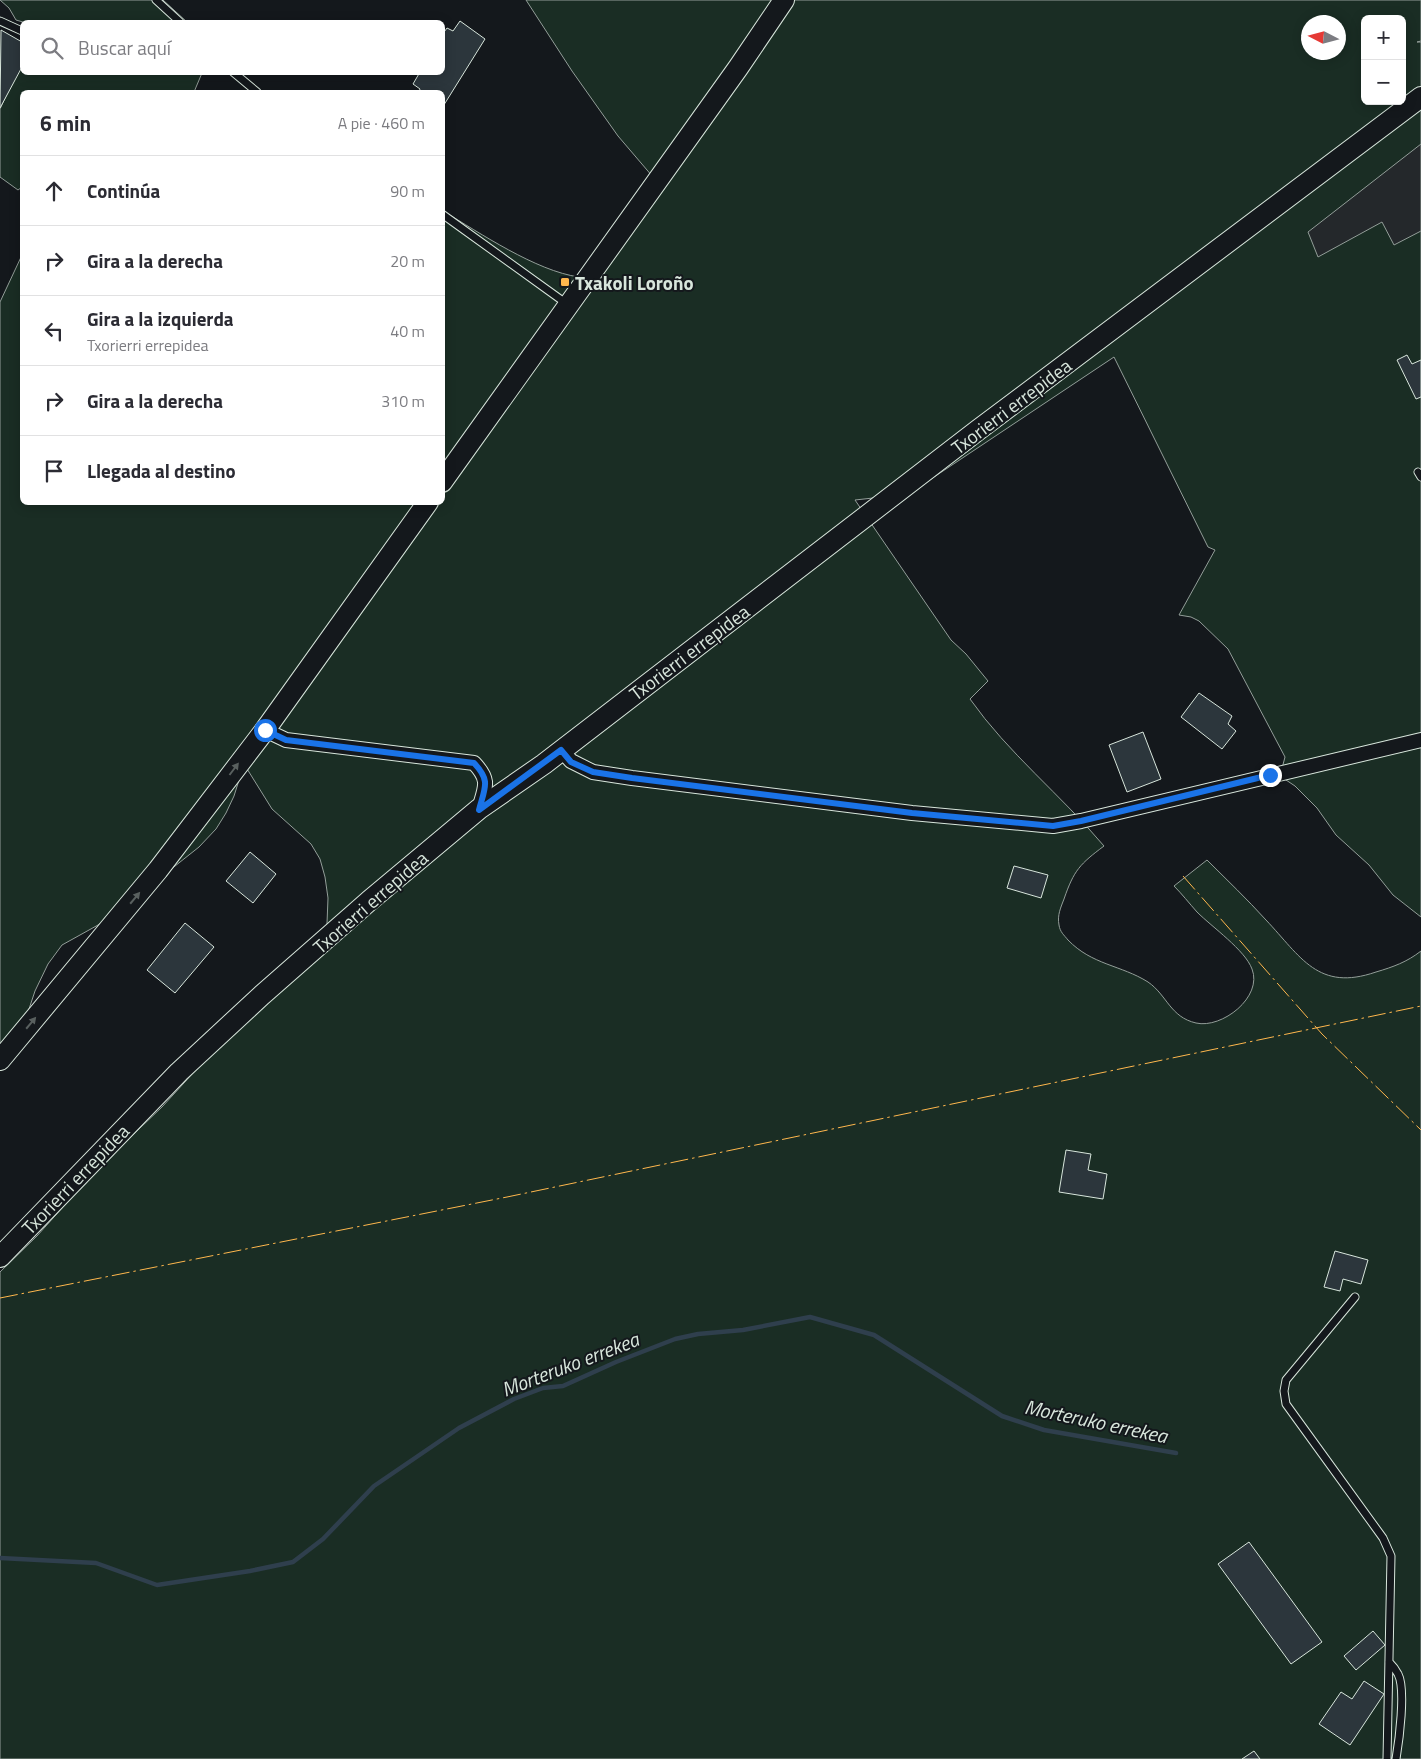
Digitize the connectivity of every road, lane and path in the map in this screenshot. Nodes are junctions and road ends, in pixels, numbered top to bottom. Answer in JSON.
{"nodes":[{"id":1,"x":156,"y":0,"type":"edge"},
{"id":2,"x":784,"y":0,"type":"edge"},
{"id":3,"x":178,"y":20,"type":"edge"},
{"id":4,"x":0,"y":21,"type":"edge"},
{"id":5,"x":20,"y":30,"type":"edge"},
{"id":6,"x":237,"y":75,"type":"edge"},
{"id":7,"x":255,"y":90,"type":"edge"},
{"id":8,"x":1421,"y":97,"type":"edge"},
{"id":9,"x":445,"y":216,"type":"edge"},
{"id":10,"x":569,"y":305,"type":"junction"},
{"id":11,"x":445,"y":478,"type":"edge"},
{"id":12,"x":426,"y":505,"type":"edge"},
{"id":13,"x":265,"y":730,"type":"junction"},
{"id":14,"x":1421,"y":740,"type":"edge"},
{"id":15,"x":561,"y":750,"type":"junction"},
{"id":16,"x":479,"y":810,"type":"junction"},
{"id":17,"x":0,"y":1060,"type":"edge"},
{"id":18,"x":0,"y":1257,"type":"edge"},
{"id":19,"x":1355,"y":1297,"type":"dead end"},
{"id":20,"x":1389,"y":1662,"type":"junction"},
{"id":21,"x":1387,"y":1759,"type":"edge"},
{"id":22,"x":1396,"y":1759,"type":"edge"}],
"edges":[{"from":1,"to":3,"type":"lane"},
{"from":2,"to":10,"type":"street"},
{"from":4,"to":5,"type":"lane"},
{"from":6,"to":7,"type":"lane"},
{"from":8,"to":15,"type":"street","name":"Txorierri errepidea"},
{"from":9,"to":10,"type":"lane"},
{"from":10,"to":11,"type":"street"},
{"from":12,"to":13,"type":"street"},
{"from":13,"to":16,"type":"street"},
{"from":17,"to":13,"type":"street","one_way":true},
{"from":14,"to":15,"type":"street"},
{"from":15,"to":16,"type":"street","name":"Txorierri errepidea"},
{"from":16,"to":18,"type":"street","name":"Txorierri errepidea"},
{"from":19,"to":20,"type":"lane"},
{"from":20,"to":21,"type":"lane"},
{"from":20,"to":22,"type":"lane"}]}
